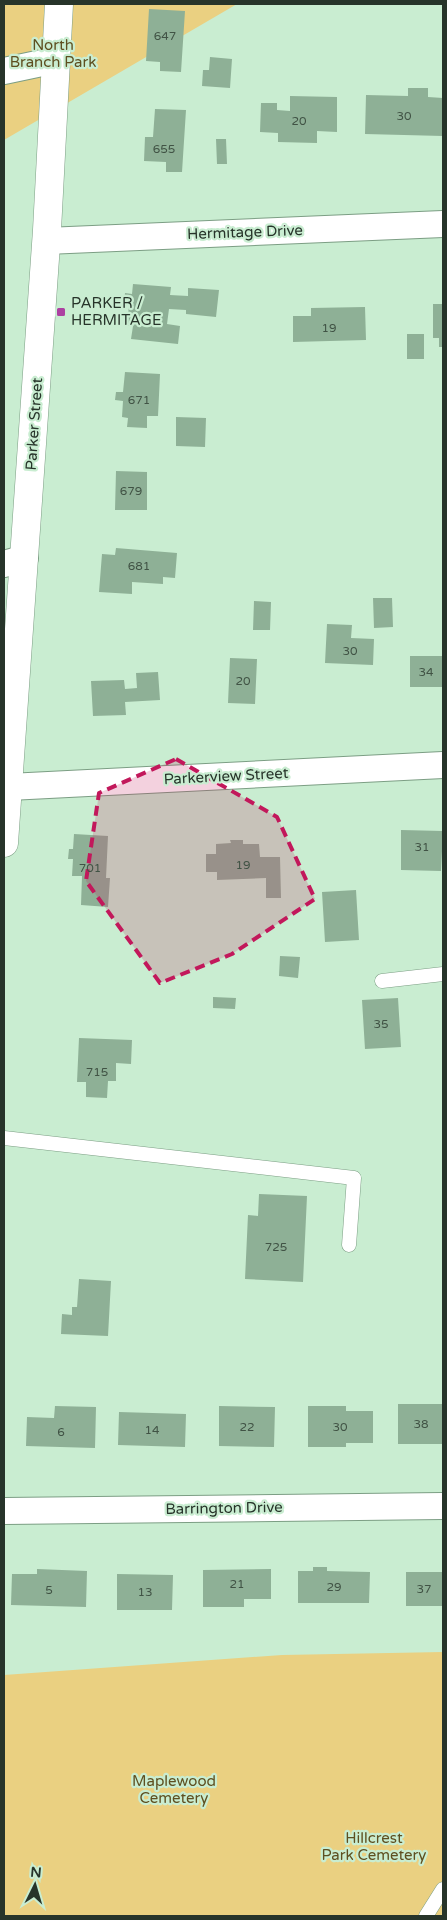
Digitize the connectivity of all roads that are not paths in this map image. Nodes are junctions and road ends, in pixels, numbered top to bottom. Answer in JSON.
{"nodes":[{"id":1,"x":59,"y":4,"type":"edge"},
{"id":2,"x":56,"y":60,"type":"junction"},
{"id":3,"x":4,"y":72,"type":"edge"},
{"id":4,"x":443,"y":224,"type":"edge"},
{"id":5,"x":46,"y":241,"type":"junction"},
{"id":6,"x":14,"y":561,"type":"edge"},
{"id":7,"x":443,"y":765,"type":"edge"},
{"id":8,"x":9,"y":787,"type":"junction"},
{"id":9,"x":4,"y":844,"type":"edge"},
{"id":10,"x":443,"y":974,"type":"edge"},
{"id":11,"x":382,"y":981,"type":"dead end"},
{"id":12,"x":4,"y":1138,"type":"edge"},
{"id":13,"x":349,"y":1246,"type":"dead end"},
{"id":14,"x":443,"y":1506,"type":"edge"},
{"id":15,"x":4,"y":1511,"type":"edge"},
{"id":16,"x":443,"y":1889,"type":"edge"},
{"id":17,"x":426,"y":1916,"type":"edge"}],
"edges":[{"from":1,"to":2,"type":"main road","name":"Parker Street"},
{"from":2,"to":3,"type":"street"},
{"from":2,"to":5,"type":"main road","name":"Parker Street"},
{"from":4,"to":5,"type":"street","name":"Hermitage Drive"},
{"from":5,"to":6,"type":"main road","name":"Parker Street"},
{"from":6,"to":8,"type":"main road","name":"Parker Street"},
{"from":7,"to":8,"type":"street","name":"Parkerview Street"},
{"from":8,"to":9,"type":"main road","name":"Parker Street"},
{"from":10,"to":11,"type":"lane"},
{"from":12,"to":13,"type":"lane"},
{"from":14,"to":15,"type":"street","name":"Barrington Drive"},
{"from":16,"to":17,"type":"lane"}]}
